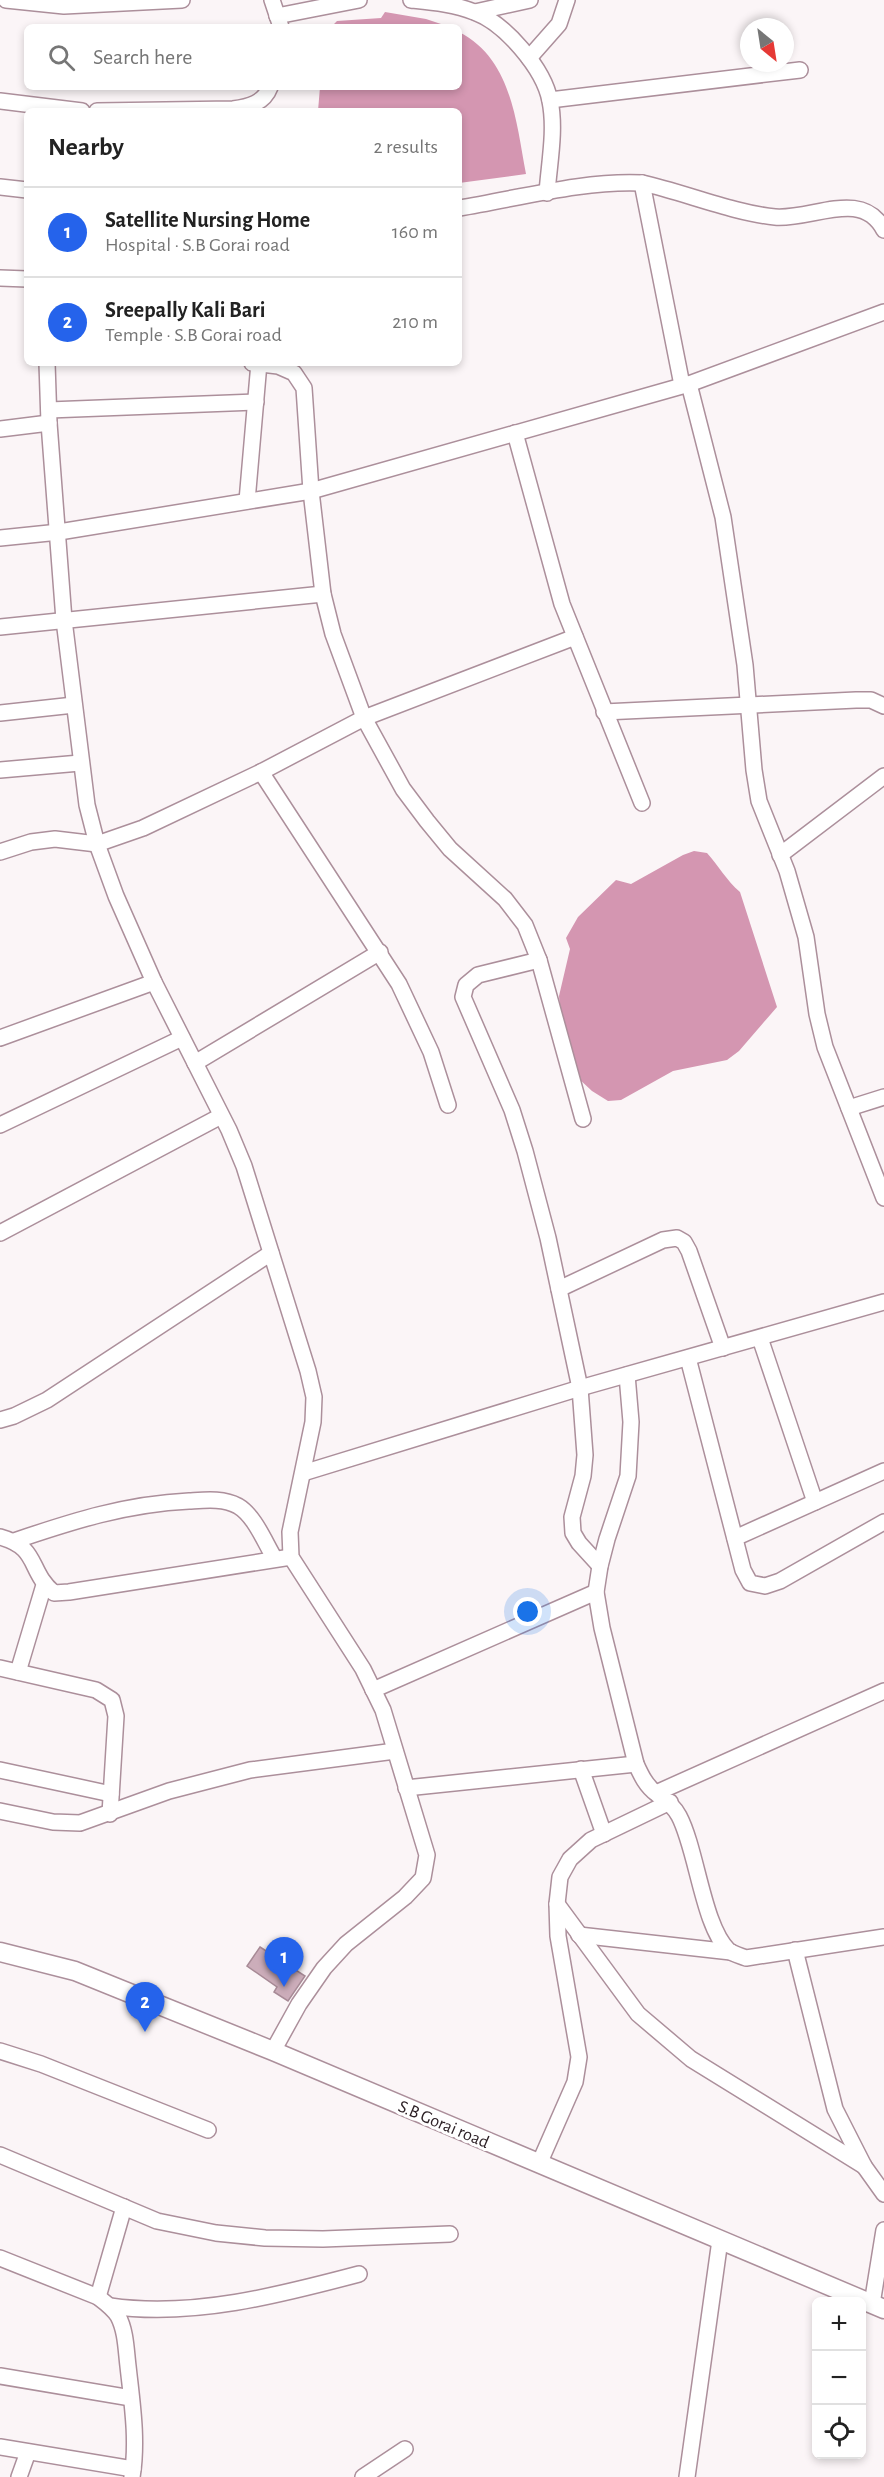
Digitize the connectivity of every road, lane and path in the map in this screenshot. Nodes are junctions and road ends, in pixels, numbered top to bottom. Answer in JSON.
{"nodes":[{"id":1,"x":6,"y":0,"type":"edge"},
{"id":2,"x":182,"y":0,"type":"edge"},
{"id":3,"x":272,"y":0,"type":"edge"},
{"id":4,"x":411,"y":0,"type":"edge"},
{"id":5,"x":530,"y":0,"type":"edge"},
{"id":6,"x":567,"y":0,"type":"edge"},
{"id":7,"x":350,"y":1,"type":"edge"},
{"id":8,"x":475,"y":12,"type":"junction"},
{"id":9,"x":279,"y":22,"type":"edge"},
{"id":10,"x":529,"y":58,"type":"junction"},
{"id":11,"x":800,"y":70,"type":"dead end"},
{"id":12,"x":269,"y":90,"type":"edge"},
{"id":13,"x":550,"y":100,"type":"junction"},
{"id":14,"x":0,"y":101,"type":"edge"},
{"id":15,"x":57,"y":108,"type":"edge"},
{"id":16,"x":252,"y":108,"type":"edge"},
{"id":17,"x":642,"y":183,"type":"junction"},
{"id":18,"x":0,"y":187,"type":"edge"},
{"id":19,"x":24,"y":190,"type":"edge"},
{"id":20,"x":547,"y":193,"type":"junction"},
{"id":21,"x":462,"y":207,"type":"edge"},
{"id":22,"x":884,"y":230,"type":"edge"},
{"id":23,"x":0,"y":278,"type":"edge"},
{"id":24,"x":24,"y":279,"type":"edge"},
{"id":25,"x":884,"y":312,"type":"edge"},
{"id":26,"x":47,"y":366,"type":"edge"},
{"id":27,"x":257,"y":366,"type":"edge"},
{"id":28,"x":278,"y":366,"type":"edge"},
{"id":29,"x":686,"y":384,"type":"junction"},
{"id":30,"x":256,"y":402,"type":"junction"},
{"id":31,"x":49,"y":417,"type":"junction"},
{"id":32,"x":0,"y":429,"type":"edge"},
{"id":33,"x":515,"y":433,"type":"junction"},
{"id":34,"x":311,"y":491,"type":"junction"},
{"id":35,"x":247,"y":501,"type":"junction"},
{"id":36,"x":58,"y":532,"type":"junction"},
{"id":37,"x":0,"y":538,"type":"edge"},
{"id":38,"x":323,"y":594,"type":"junction"},
{"id":39,"x":64,"y":620,"type":"junction"},
{"id":40,"x":0,"y":627,"type":"edge"},
{"id":41,"x":575,"y":637,"type":"junction"},
{"id":42,"x":74,"y":705,"type":"junction"},
{"id":43,"x":748,"y":705,"type":"junction"},
{"id":44,"x":884,"y":706,"type":"edge"},
{"id":45,"x":604,"y":712,"type":"junction"},
{"id":46,"x":0,"y":713,"type":"edge"},
{"id":47,"x":364,"y":718,"type":"junction"},
{"id":48,"x":80,"y":763,"type":"junction"},
{"id":49,"x":0,"y":770,"type":"edge"},
{"id":50,"x":261,"y":772,"type":"junction"},
{"id":51,"x":884,"y":776,"type":"edge"},
{"id":52,"x":642,"y":803,"type":"dead end"},
{"id":53,"x":97,"y":844,"type":"junction"},
{"id":54,"x":0,"y":852,"type":"edge"},
{"id":55,"x":780,"y":855,"type":"junction"},
{"id":56,"x":380,"y":952,"type":"junction"},
{"id":57,"x":539,"y":960,"type":"junction"},
{"id":58,"x":154,"y":982,"type":"junction"},
{"id":59,"x":0,"y":1038,"type":"edge"},
{"id":60,"x":182,"y":1038,"type":"junction"},
{"id":61,"x":195,"y":1063,"type":"junction"},
{"id":62,"x":884,"y":1097,"type":"edge"},
{"id":63,"x":448,"y":1105,"type":"dead end"},
{"id":64,"x":849,"y":1108,"type":"junction"},
{"id":65,"x":221,"y":1116,"type":"junction"},
{"id":66,"x":584,"y":1119,"type":"dead end"},
{"id":67,"x":0,"y":1125,"type":"edge"},
{"id":68,"x":884,"y":1198,"type":"edge"},
{"id":69,"x":0,"y":1233,"type":"edge"},
{"id":70,"x":271,"y":1253,"type":"junction"},
{"id":71,"x":559,"y":1289,"type":"junction"},
{"id":72,"x":884,"y":1302,"type":"edge"},
{"id":73,"x":760,"y":1338,"type":"junction"},
{"id":74,"x":723,"y":1348,"type":"junction"},
{"id":75,"x":688,"y":1358,"type":"junction"},
{"id":76,"x":627,"y":1375,"type":"junction"},
{"id":77,"x":580,"y":1388,"type":"junction"},
{"id":78,"x":0,"y":1420,"type":"edge"},
{"id":79,"x":884,"y":1471,"type":"edge"},
{"id":80,"x":303,"y":1473,"type":"junction"},
{"id":81,"x":815,"y":1502,"type":"junction"},
{"id":82,"x":884,"y":1522,"type":"edge"},
{"id":83,"x":735,"y":1538,"type":"junction"},
{"id":84,"x":7,"y":1539,"type":"edge"},
{"id":85,"x":283,"y":1558,"type":"junction"},
{"id":86,"x":600,"y":1566,"type":"junction"},
{"id":87,"x":44,"y":1585,"type":"junction"},
{"id":88,"x":596,"y":1592,"type":"junction"},
{"id":89,"x":0,"y":1668,"type":"edge"},
{"id":90,"x":18,"y":1672,"type":"junction"},
{"id":91,"x":373,"y":1690,"type":"junction"},
{"id":92,"x":884,"y":1690,"type":"edge"},
{"id":93,"x":395,"y":1751,"type":"junction"},
{"id":94,"x":636,"y":1764,"type":"junction"},
{"id":95,"x":581,"y":1769,"type":"junction"},
{"id":96,"x":0,"y":1770,"type":"edge"},
{"id":97,"x":406,"y":1788,"type":"junction"},
{"id":98,"x":656,"y":1793,"type":"junction"},
{"id":99,"x":111,"y":1794,"type":"junction"},
{"id":100,"x":670,"y":1802,"type":"junction"},
{"id":101,"x":0,"y":1811,"type":"edge"},
{"id":102,"x":110,"y":1814,"type":"junction"},
{"id":103,"x":604,"y":1834,"type":"junction"},
{"id":104,"x":557,"y":1904,"type":"junction"},
{"id":105,"x":579,"y":1935,"type":"junction"},
{"id":106,"x":884,"y":1937,"type":"edge"},
{"id":107,"x":795,"y":1950,"type":"junction"},
{"id":108,"x":0,"y":1952,"type":"edge"},
{"id":109,"x":731,"y":1952,"type":"junction"},
{"id":110,"x":273,"y":2050,"type":"junction"},
{"id":111,"x":0,"y":2051,"type":"edge"},
{"id":112,"x":208,"y":2130,"type":"dead end"},
{"id":113,"x":0,"y":2156,"type":"edge"},
{"id":114,"x":539,"y":2164,"type":"junction"},
{"id":115,"x":864,"y":2166,"type":"junction"},
{"id":116,"x":884,"y":2194,"type":"edge"},
{"id":117,"x":124,"y":2207,"type":"junction"},
{"id":118,"x":884,"y":2230,"type":"edge"},
{"id":119,"x":450,"y":2234,"type":"dead end"},
{"id":120,"x":720,"y":2240,"type":"junction"},
{"id":121,"x":0,"y":2258,"type":"edge"},
{"id":122,"x":359,"y":2274,"type":"dead end"},
{"id":123,"x":104,"y":2301,"type":"junction"},
{"id":124,"x":878,"y":2307,"type":"edge"},
{"id":125,"x":0,"y":2376,"type":"edge"},
{"id":126,"x":131,"y":2398,"type":"junction"},
{"id":127,"x":0,"y":2447,"type":"edge"},
{"id":128,"x":405,"y":2449,"type":"dead end"},
{"id":129,"x":28,"y":2452,"type":"junction"},
{"id":130,"x":132,"y":2473,"type":"edge"},
{"id":131,"x":19,"y":2477,"type":"edge"},
{"id":132,"x":363,"y":2477,"type":"edge"},
{"id":133,"x":687,"y":2477,"type":"edge"}],
"edges":[{"from":1,"to":2,"type":"street"},
{"from":3,"to":9,"type":"street"},
{"from":4,"to":8,"type":"street"},
{"from":5,"to":8,"type":"street"},
{"from":6,"to":10,"type":"street"},
{"from":7,"to":9,"type":"street"},
{"from":8,"to":10,"type":"street"},
{"from":10,"to":13,"type":"street"},
{"from":11,"to":13,"type":"street"},
{"from":12,"to":16,"type":"street"},
{"from":13,"to":20,"type":"street"},
{"from":14,"to":15,"type":"street"},
{"from":17,"to":20,"type":"street"},
{"from":17,"to":22,"type":"street"},
{"from":17,"to":29,"type":"street"},
{"from":18,"to":19,"type":"street"},
{"from":20,"to":21,"type":"street"},
{"from":23,"to":24,"type":"street"},
{"from":25,"to":29,"type":"street"},
{"from":26,"to":31,"type":"street"},
{"from":27,"to":30,"type":"street"},
{"from":28,"to":34,"type":"street"},
{"from":29,"to":33,"type":"street"},
{"from":29,"to":43,"type":"street"},
{"from":30,"to":31,"type":"street"},
{"from":30,"to":35,"type":"street"},
{"from":31,"to":32,"type":"street"},
{"from":31,"to":36,"type":"street"},
{"from":33,"to":34,"type":"street"},
{"from":33,"to":41,"type":"street"},
{"from":34,"to":35,"type":"street"},
{"from":34,"to":38,"type":"street"},
{"from":35,"to":36,"type":"street"},
{"from":36,"to":37,"type":"street"},
{"from":36,"to":39,"type":"street"},
{"from":38,"to":39,"type":"street"},
{"from":38,"to":47,"type":"street"},
{"from":39,"to":40,"type":"street"},
{"from":39,"to":42,"type":"street"},
{"from":41,"to":45,"type":"street"},
{"from":41,"to":47,"type":"street"},
{"from":42,"to":46,"type":"street"},
{"from":42,"to":48,"type":"street"},
{"from":43,"to":44,"type":"street"},
{"from":43,"to":45,"type":"street"},
{"from":43,"to":55,"type":"street"},
{"from":45,"to":52,"type":"street"},
{"from":47,"to":50,"type":"street"},
{"from":47,"to":57,"type":"street"},
{"from":48,"to":49,"type":"street"},
{"from":48,"to":53,"type":"street"},
{"from":50,"to":53,"type":"street"},
{"from":50,"to":56,"type":"street"},
{"from":51,"to":55,"type":"street"},
{"from":53,"to":54,"type":"street"},
{"from":53,"to":58,"type":"street"},
{"from":55,"to":64,"type":"street"},
{"from":56,"to":61,"type":"street"},
{"from":56,"to":63,"type":"street"},
{"from":57,"to":66,"type":"street"},
{"from":57,"to":71,"type":"street"},
{"from":58,"to":59,"type":"street"},
{"from":58,"to":60,"type":"street"},
{"from":60,"to":61,"type":"street"},
{"from":60,"to":67,"type":"street"},
{"from":61,"to":65,"type":"street"},
{"from":62,"to":64,"type":"street"},
{"from":64,"to":68,"type":"street"},
{"from":65,"to":69,"type":"street"},
{"from":65,"to":70,"type":"street"},
{"from":70,"to":78,"type":"street"},
{"from":70,"to":80,"type":"street"},
{"from":71,"to":74,"type":"street"},
{"from":71,"to":77,"type":"street"},
{"from":72,"to":73,"type":"street"},
{"from":73,"to":74,"type":"street"},
{"from":73,"to":81,"type":"street"},
{"from":74,"to":75,"type":"street"},
{"from":75,"to":76,"type":"street"},
{"from":75,"to":83,"type":"street"},
{"from":76,"to":77,"type":"street"},
{"from":76,"to":86,"type":"street"},
{"from":77,"to":80,"type":"street"},
{"from":77,"to":86,"type":"street"},
{"from":79,"to":81,"type":"street"},
{"from":80,"to":85,"type":"street"},
{"from":81,"to":83,"type":"street"},
{"from":82,"to":83,"type":"street"},
{"from":84,"to":85,"type":"street"},
{"from":84,"to":87,"type":"street"},
{"from":85,"to":87,"type":"street"},
{"from":85,"to":91,"type":"street"},
{"from":86,"to":88,"type":"street"},
{"from":87,"to":90,"type":"street"},
{"from":88,"to":91,"type":"street"},
{"from":88,"to":94,"type":"street"},
{"from":89,"to":90,"type":"street"},
{"from":90,"to":99,"type":"street"},
{"from":91,"to":93,"type":"street"},
{"from":92,"to":98,"type":"street"},
{"from":93,"to":97,"type":"street"},
{"from":93,"to":102,"type":"street"},
{"from":94,"to":95,"type":"street"},
{"from":94,"to":98,"type":"street"},
{"from":95,"to":97,"type":"street"},
{"from":95,"to":103,"type":"street"},
{"from":96,"to":99,"type":"street"},
{"from":97,"to":110,"type":"street"},
{"from":98,"to":100,"type":"street"},
{"from":99,"to":102,"type":"street"},
{"from":100,"to":103,"type":"street"},
{"from":100,"to":109,"type":"street"},
{"from":101,"to":102,"type":"street"},
{"from":103,"to":104,"type":"street"},
{"from":104,"to":105,"type":"street"},
{"from":104,"to":114,"type":"street"},
{"from":105,"to":109,"type":"street"},
{"from":105,"to":115,"type":"street"},
{"from":106,"to":107,"type":"street"},
{"from":107,"to":109,"type":"street"},
{"from":107,"to":115,"type":"street"},
{"from":108,"to":110,"type":"street","name":"S.B Gorai road"},
{"from":110,"to":114,"type":"street","name":"S.B Gorai road"},
{"from":111,"to":112,"type":"street"},
{"from":113,"to":117,"type":"street"},
{"from":114,"to":120,"type":"street","name":"S.B Gorai road"},
{"from":115,"to":116,"type":"street"},
{"from":117,"to":119,"type":"street"},
{"from":117,"to":123,"type":"street"},
{"from":118,"to":124,"type":"street"},
{"from":120,"to":124,"type":"street","name":"S.B Gorai road"},
{"from":120,"to":133,"type":"street"},
{"from":121,"to":123,"type":"street"},
{"from":122,"to":123,"type":"street"},
{"from":123,"to":126,"type":"street"},
{"from":125,"to":126,"type":"street"},
{"from":126,"to":130,"type":"street"},
{"from":127,"to":129,"type":"street"},
{"from":128,"to":132,"type":"street"},
{"from":129,"to":130,"type":"street"},
{"from":129,"to":131,"type":"street"}]}
